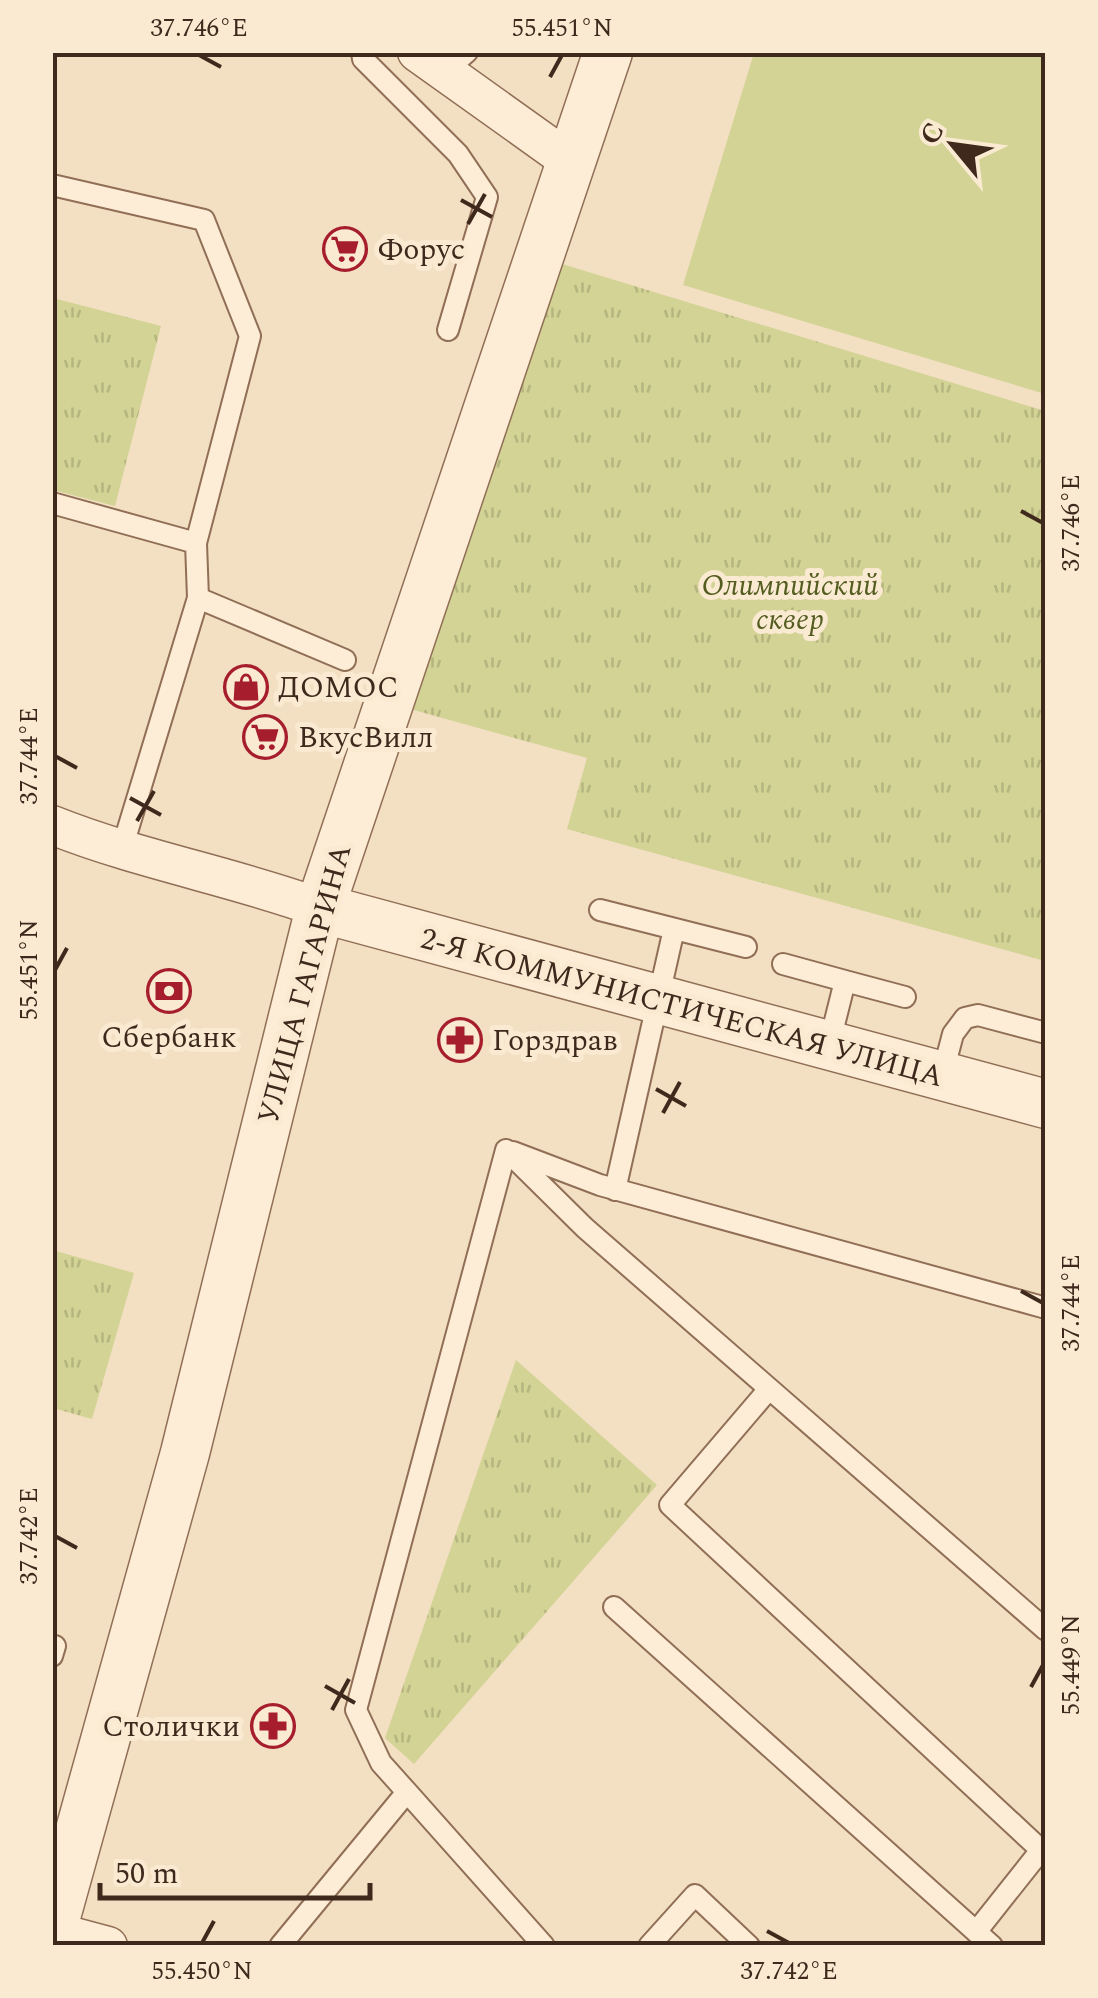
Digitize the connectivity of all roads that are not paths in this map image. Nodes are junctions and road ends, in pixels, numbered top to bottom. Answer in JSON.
{"nodes":[{"id":1,"x":362,"y":52,"type":"edge"},
{"id":2,"x":608,"y":52,"type":"edge"},
{"id":3,"x":443,"y":59,"type":"edge"},
{"id":4,"x":571,"y":162,"type":"junction"},
{"id":5,"x":52,"y":185,"type":"edge"},
{"id":6,"x":448,"y":330,"type":"dead end"},
{"id":7,"x":52,"y":503,"type":"edge"},
{"id":8,"x":196,"y":542,"type":"junction"},
{"id":9,"x":198,"y":598,"type":"junction"},
{"id":10,"x":345,"y":660,"type":"dead end"},
{"id":11,"x":52,"y":825,"type":"edge"},
{"id":12,"x":121,"y":852,"type":"junction"},
{"id":13,"x":320,"y":908,"type":"junction"},
{"id":14,"x":600,"y":910,"type":"dead end"},
{"id":15,"x":674,"y":929,"type":"junction"},
{"id":16,"x":746,"y":948,"type":"dead end"},
{"id":17,"x":783,"y":964,"type":"dead end"},
{"id":18,"x":845,"y":981,"type":"junction"},
{"id":19,"x":905,"y":997,"type":"dead end"},
{"id":20,"x":656,"y":999,"type":"junction"},
{"id":21,"x":1046,"y":1033,"type":"edge"},
{"id":22,"x":828,"y":1047,"type":"junction"},
{"id":23,"x":942,"y":1076,"type":"junction"},
{"id":24,"x":1046,"y":1104,"type":"edge"},
{"id":25,"x":506,"y":1150,"type":"junction"},
{"id":26,"x":615,"y":1190,"type":"junction"},
{"id":27,"x":1046,"y":1308,"type":"edge"},
{"id":28,"x":768,"y":1388,"type":"junction"},
{"id":29,"x":614,"y":1607,"type":"dead end"},
{"id":30,"x":1046,"y":1630,"type":"edge"},
{"id":31,"x":407,"y":1792,"type":"junction"},
{"id":32,"x":52,"y":1931,"type":"edge"},
{"id":33,"x":984,"y":1939,"type":"edge"},
{"id":34,"x":108,"y":1946,"type":"edge"},
{"id":35,"x":280,"y":1946,"type":"edge"},
{"id":36,"x":544,"y":1946,"type":"edge"},
{"id":37,"x":648,"y":1946,"type":"edge"},
{"id":38,"x":749,"y":1946,"type":"edge"}],
"edges":[{"from":1,"to":6,"type":"lane"},
{"from":2,"to":4,"type":"street","name":"УЛИЦА ГАГАРИНА"},
{"from":3,"to":4,"type":"street"},
{"from":4,"to":13,"type":"street","name":"УЛИЦА ГАГАРИНА"},
{"from":5,"to":8,"type":"lane"},
{"from":7,"to":8,"type":"lane"},
{"from":8,"to":9,"type":"lane"},
{"from":9,"to":10,"type":"lane"},
{"from":9,"to":12,"type":"lane"},
{"from":11,"to":12,"type":"street"},
{"from":12,"to":13,"type":"street"},
{"from":13,"to":20,"type":"street","name":"2-Я КОММУНИСТИЧЕСКАЯ УЛИЦА"},
{"from":13,"to":32,"type":"street","name":"УЛИЦА ГАГАРИНА"},
{"from":14,"to":15,"type":"lane"},
{"from":15,"to":16,"type":"lane"},
{"from":15,"to":20,"type":"lane"},
{"from":17,"to":18,"type":"lane"},
{"from":18,"to":19,"type":"lane"},
{"from":18,"to":22,"type":"lane"},
{"from":20,"to":22,"type":"street","name":"2-Я КОММУНИСТИЧЕСКАЯ УЛИЦА"},
{"from":20,"to":26,"type":"lane"},
{"from":21,"to":23,"type":"lane"},
{"from":22,"to":23,"type":"street","name":"2-Я КОММУНИСТИЧЕСКАЯ УЛИЦА"},
{"from":23,"to":24,"type":"street","name":"2-Я КОММУНИСТИЧЕСКАЯ УЛИЦА"},
{"from":25,"to":26,"type":"lane"},
{"from":25,"to":28,"type":"lane"},
{"from":25,"to":31,"type":"lane"},
{"from":26,"to":27,"type":"lane"},
{"from":28,"to":30,"type":"lane"},
{"from":28,"to":33,"type":"lane"},
{"from":29,"to":33,"type":"lane"},
{"from":31,"to":35,"type":"lane"},
{"from":31,"to":36,"type":"lane"},
{"from":32,"to":34,"type":"street"},
{"from":37,"to":38,"type":"lane"}]}
